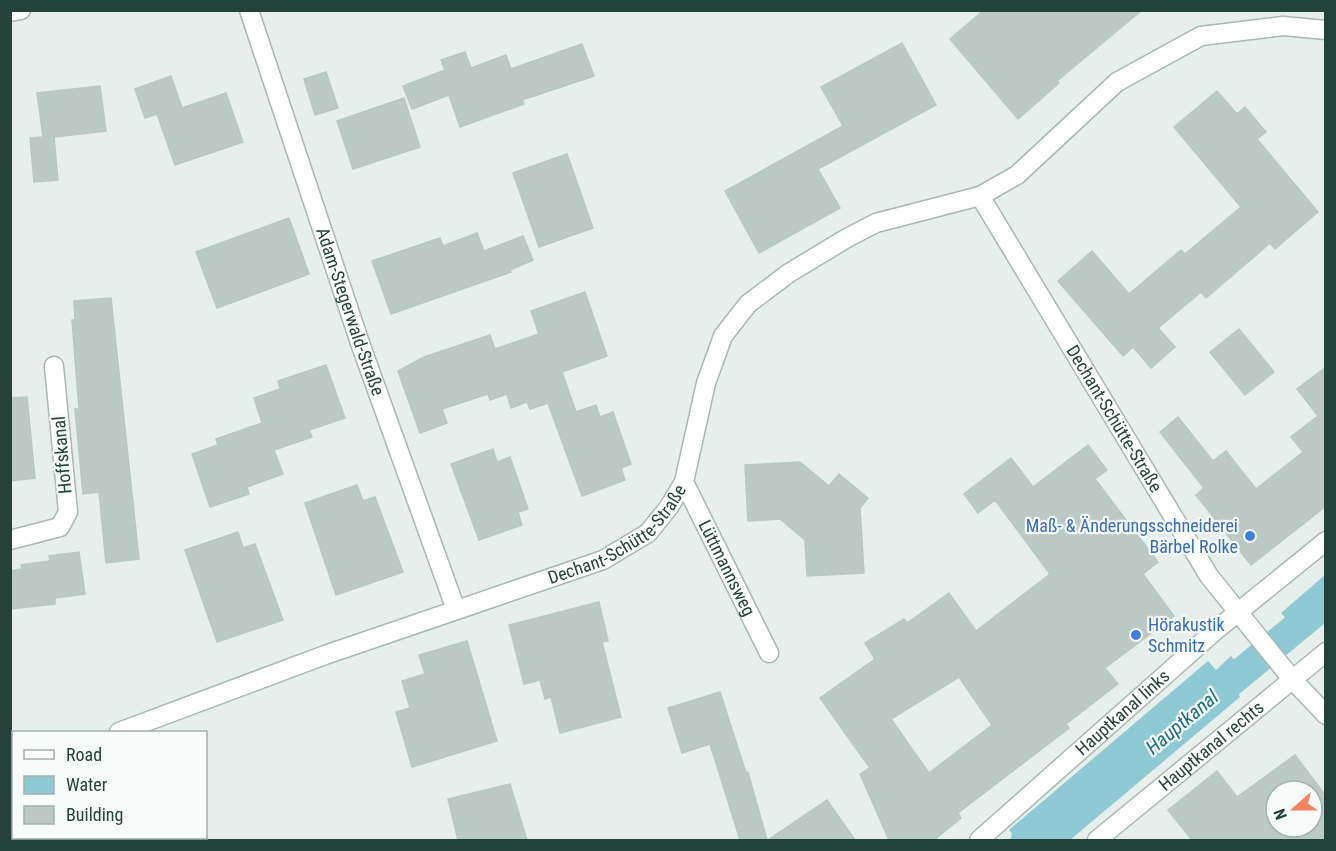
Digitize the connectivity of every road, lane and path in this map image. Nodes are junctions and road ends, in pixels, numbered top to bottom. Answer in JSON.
{"nodes":[{"id":1,"x":21,"y":10,"type":"edge"},
{"id":2,"x":249,"y":10,"type":"edge"},
{"id":3,"x":10,"y":12,"type":"edge"},
{"id":4,"x":1326,"y":30,"type":"edge"},
{"id":5,"x":980,"y":195,"type":"junction"},
{"id":6,"x":54,"y":366,"type":"dead end"},
{"id":7,"x":684,"y":482,"type":"junction"},
{"id":8,"x":10,"y":540,"type":"edge"},
{"id":9,"x":1326,"y":541,"type":"edge"},
{"id":10,"x":456,"y":610,"type":"junction"},
{"id":11,"x":1237,"y":613,"type":"junction"},
{"id":12,"x":1326,"y":652,"type":"edge"},
{"id":13,"x":769,"y":653,"type":"dead end"},
{"id":14,"x":1292,"y":679,"type":"junction"},
{"id":15,"x":1326,"y":715,"type":"edge"},
{"id":16,"x":122,"y":731,"type":"edge"},
{"id":17,"x":979,"y":840,"type":"edge"},
{"id":18,"x":1097,"y":840,"type":"edge"}],
"edges":[{"from":1,"to":3,"type":"street"},
{"from":2,"to":10,"type":"street","name":"Adam-Stegerwald-Straße"},
{"from":4,"to":5,"type":"street","name":"Dechant-Schütte-Straße"},
{"from":5,"to":7,"type":"street","name":"Dechant-Schütte-Straße"},
{"from":5,"to":11,"type":"street","name":"Dechant-Schütte-Straße"},
{"from":6,"to":8,"type":"street","name":"Hoffskanal"},
{"from":7,"to":10,"type":"street","name":"Dechant-Schütte-Straße"},
{"from":7,"to":13,"type":"street","name":"Lüttmannsweg"},
{"from":9,"to":11,"type":"street","name":"Hauptkanal links"},
{"from":10,"to":16,"type":"street","name":"Dechant-Schütte-Straße"},
{"from":11,"to":14,"type":"street","name":"Dechant-Schütte-Straße"},
{"from":11,"to":17,"type":"street","name":"Hauptkanal links"},
{"from":12,"to":14,"type":"street","name":"Hauptkanal rechts"},
{"from":14,"to":15,"type":"street","name":"Dechant-Schütte-Straße"},
{"from":14,"to":18,"type":"street","name":"Hauptkanal rechts"}]}
